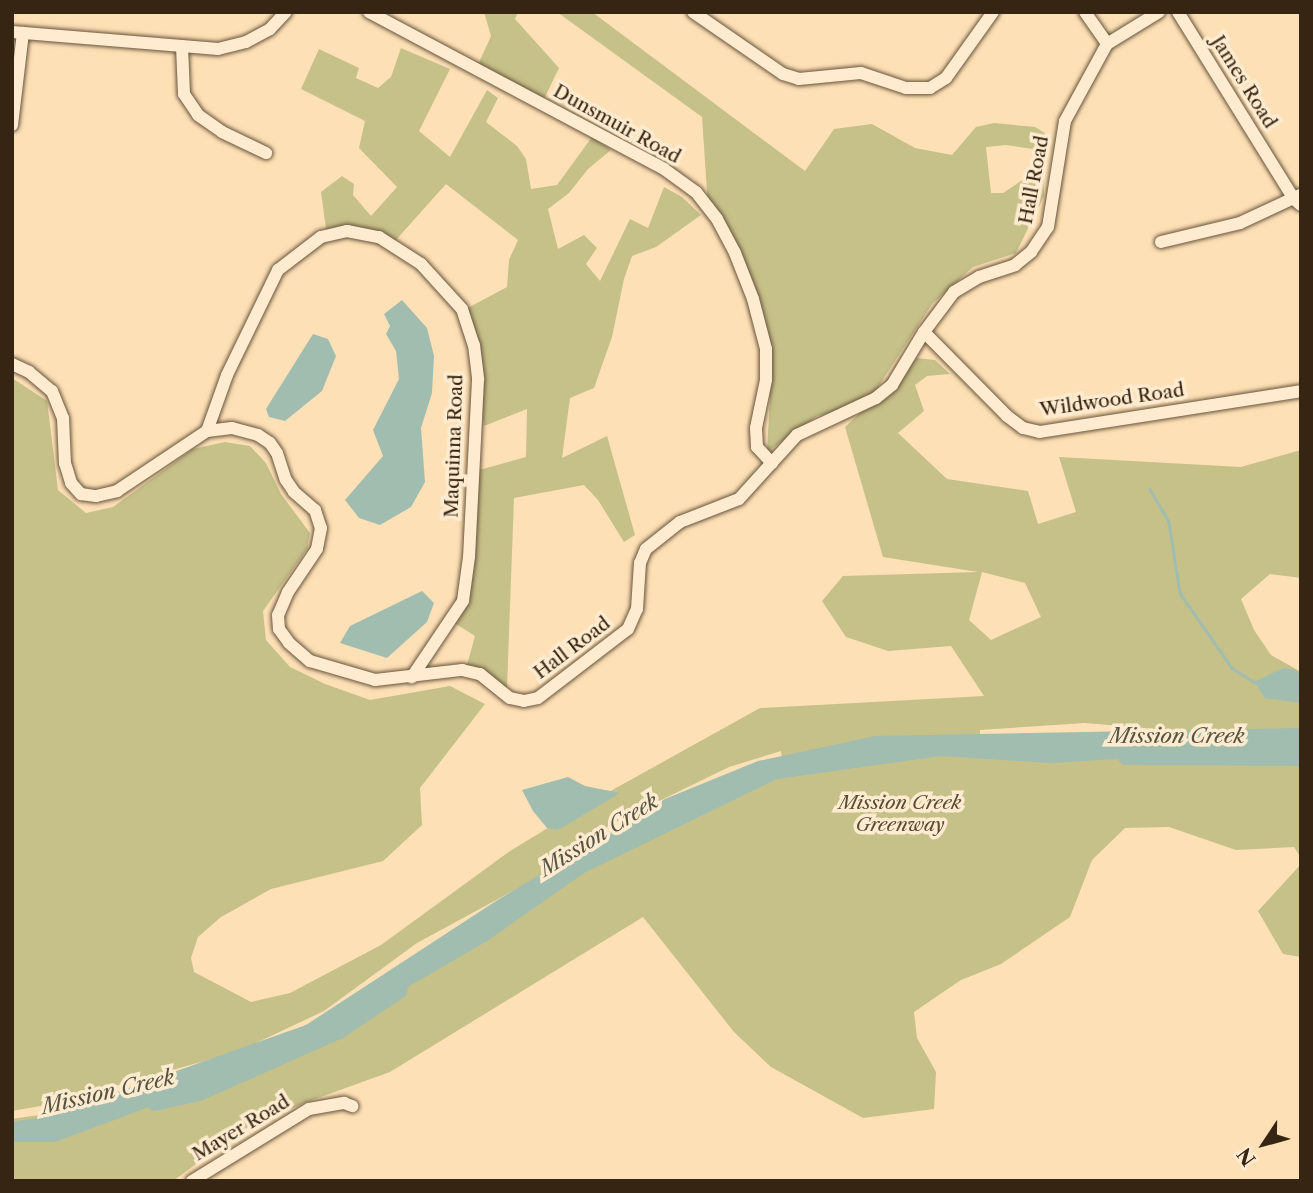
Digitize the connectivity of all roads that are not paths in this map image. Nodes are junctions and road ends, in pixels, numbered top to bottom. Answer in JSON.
{"nodes":[{"id":1,"x":286,"y":12,"type":"edge"},
{"id":2,"x":369,"y":12,"type":"edge"},
{"id":3,"x":693,"y":12,"type":"edge"},
{"id":4,"x":993,"y":12,"type":"edge"},
{"id":5,"x":1084,"y":12,"type":"edge"},
{"id":6,"x":1159,"y":12,"type":"edge"},
{"id":7,"x":1178,"y":12,"type":"edge"},
{"id":8,"x":709,"y":17,"type":"edge"},
{"id":9,"x":18,"y":33,"type":"edge"},
{"id":10,"x":1107,"y":44,"type":"junction"},
{"id":11,"x":182,"y":46,"type":"junction"},
{"id":12,"x":12,"y":125,"type":"edge"},
{"id":13,"x":266,"y":153,"type":"dead end"},
{"id":14,"x":1298,"y":200,"type":"edge"},
{"id":15,"x":1161,"y":242,"type":"dead end"},
{"id":16,"x":924,"y":332,"type":"junction"},
{"id":17,"x":12,"y":364,"type":"edge"},
{"id":18,"x":1301,"y":391,"type":"edge"},
{"id":19,"x":207,"y":431,"type":"junction"},
{"id":20,"x":772,"y":463,"type":"junction"},
{"id":21,"x":412,"y":677,"type":"junction"},
{"id":22,"x":352,"y":1106,"type":"dead end"},
{"id":23,"x":192,"y":1181,"type":"edge"}],
"edges":[{"from":1,"to":11,"type":"street"},
{"from":2,"to":20,"type":"street","name":"Dunsmuir Road"},
{"from":3,"to":8,"type":"street"},
{"from":4,"to":8,"type":"street"},
{"from":5,"to":10,"type":"street"},
{"from":6,"to":10,"type":"street","name":"Hall Road"},
{"from":7,"to":14,"type":"street","name":"James Road"},
{"from":9,"to":11,"type":"street"},
{"from":9,"to":12,"type":"street"},
{"from":10,"to":16,"type":"street","name":"Hall Road"},
{"from":11,"to":13,"type":"street"},
{"from":14,"to":15,"type":"street"},
{"from":16,"to":18,"type":"street","name":"Wildwood Road"},
{"from":16,"to":20,"type":"street","name":"Hall Road"},
{"from":17,"to":19,"type":"street"},
{"from":19,"to":21,"type":"street","name":"Hall Road"},
{"from":19,"to":21,"type":"street","name":"Maquinna Road"},
{"from":20,"to":21,"type":"street","name":"Hall Road"},
{"from":22,"to":23,"type":"street","name":"Mayer Road"}]}
